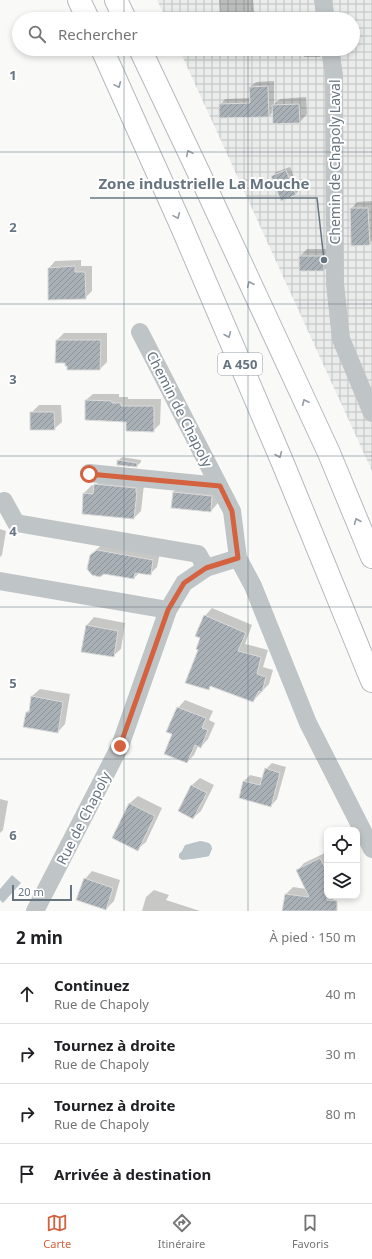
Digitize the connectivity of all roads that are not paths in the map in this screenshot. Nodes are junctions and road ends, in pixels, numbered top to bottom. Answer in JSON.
{"nodes":[{"id":1,"x":79,"y":0,"type":"edge"},
{"id":2,"x":116,"y":0,"type":"edge"},
{"id":3,"x":323,"y":0,"type":"edge"},
{"id":4,"x":85,"y":12,"type":"edge"},
{"id":5,"x":122,"y":12,"type":"edge"},
{"id":6,"x":325,"y":12,"type":"edge"},
{"id":7,"x":105,"y":56,"type":"edge"},
{"id":8,"x":143,"y":56,"type":"edge"},
{"id":9,"x":331,"y":56,"type":"edge"},
{"id":10,"x":140,"y":332,"type":"dead end"},
{"id":11,"x":372,"y":413,"type":"edge"},
{"id":12,"x":89,"y":474,"type":"dead end"},
{"id":13,"x":220,"y":486,"type":"junction"},
{"id":14,"x":4,"y":501,"type":"dead end"},
{"id":15,"x":372,"y":557,"type":"edge"},
{"id":16,"x":238,"y":558,"type":"junction"},
{"id":17,"x":206,"y":568,"type":"junction"},
{"id":18,"x":0,"y":581,"type":"edge"},
{"id":19,"x":168,"y":610,"type":"junction"},
{"id":20,"x":372,"y":681,"type":"edge"},
{"id":21,"x":372,"y":849,"type":"edge"},
{"id":22,"x":35,"y":911,"type":"edge"}],
"edges":[{"from":1,"to":4,"type":"highway"},
{"from":2,"to":5,"type":"highway"},
{"from":3,"to":6,"type":"street"},
{"from":7,"to":20,"type":"highway","number":"A 450","one_way":true},
{"from":15,"to":8,"type":"highway","number":"A 450","one_way":true},
{"from":9,"to":11,"type":"street","name":"Chemin de Chapoly Laval"},
{"from":10,"to":13,"type":"street","name":"Chemin de Chapoly"},
{"from":12,"to":13,"type":"street"},
{"from":13,"to":16,"type":"street"},
{"from":14,"to":17,"type":"street"},
{"from":16,"to":17,"type":"street","name":"Rue de Chapoly"},
{"from":16,"to":21,"type":"street"},
{"from":17,"to":19,"type":"street","name":"Rue de Chapoly"},
{"from":18,"to":19,"type":"street"},
{"from":19,"to":22,"type":"street","name":"Rue de Chapoly"}]}
